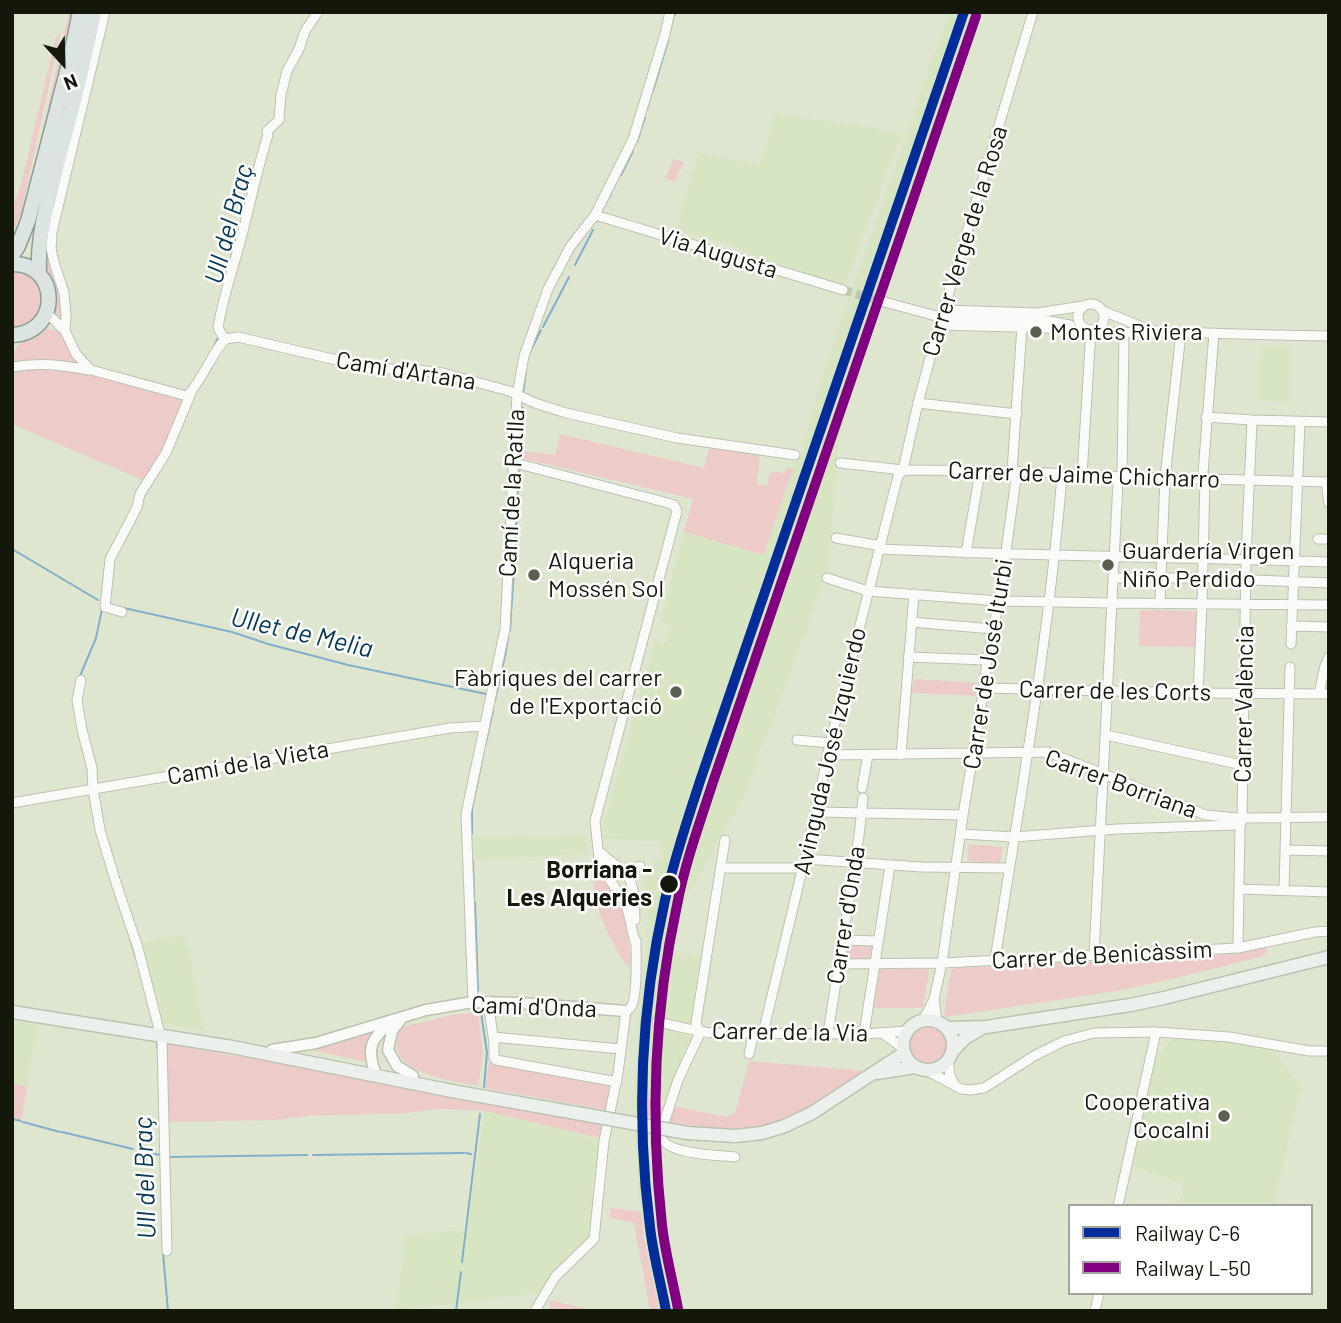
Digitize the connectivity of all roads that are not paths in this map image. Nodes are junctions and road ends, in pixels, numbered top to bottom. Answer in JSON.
{"nodes":[{"id":1,"x":80,"y":12,"type":"edge"},
{"id":2,"x":94,"y":12,"type":"edge"},
{"id":3,"x":105,"y":12,"type":"edge"},
{"id":4,"x":318,"y":12,"type":"edge"},
{"id":5,"x":670,"y":12,"type":"edge"},
{"id":6,"x":1033,"y":12,"type":"edge"},
{"id":7,"x":594,"y":215,"type":"junction"},
{"id":8,"x":12,"y":255,"type":"edge"},
{"id":9,"x":12,"y":264,"type":"edge"},
{"id":10,"x":39,"y":274,"type":"junction"},
{"id":11,"x":842,"y":290,"type":"tunnel mouth"},
{"id":12,"x":881,"y":302,"type":"tunnel mouth"},
{"id":13,"x":1082,"y":308,"type":"junction"},
{"id":14,"x":1103,"y":311,"type":"junction"},
{"id":15,"x":942,"y":317,"type":"junction"},
{"id":16,"x":43,"y":319,"type":"junction"},
{"id":17,"x":1049,"y":321,"type":"junction"},
{"id":18,"x":1022,"y":327,"type":"junction"},
{"id":19,"x":1089,"y":328,"type":"junction"},
{"id":20,"x":1149,"y":330,"type":"junction"},
{"id":21,"x":65,"y":331,"type":"junction"},
{"id":22,"x":1124,"y":332,"type":"junction"},
{"id":23,"x":1181,"y":333,"type":"junction"},
{"id":24,"x":1213,"y":333,"type":"junction"},
{"id":25,"x":1329,"y":336,"type":"edge"},
{"id":26,"x":15,"y":339,"type":"edge"},
{"id":27,"x":225,"y":340,"type":"junction"},
{"id":28,"x":12,"y":368,"type":"edge"},
{"id":29,"x":91,"y":370,"type":"junction"},
{"id":30,"x":192,"y":391,"type":"junction"},
{"id":31,"x":517,"y":395,"type":"junction"},
{"id":32,"x":918,"y":404,"type":"junction"},
{"id":33,"x":1017,"y":414,"type":"junction"},
{"id":34,"x":1206,"y":417,"type":"junction"},
{"id":35,"x":1252,"y":421,"type":"junction"},
{"id":36,"x":1300,"y":422,"type":"junction"},
{"id":37,"x":1329,"y":422,"type":"edge"},
{"id":38,"x":795,"y":455,"type":"dead end"},
{"id":39,"x":515,"y":463,"type":"junction"},
{"id":40,"x":840,"y":463,"type":"dead end"},
{"id":41,"x":903,"y":470,"type":"junction"},
{"id":42,"x":1012,"y":471,"type":"junction"},
{"id":43,"x":980,"y":472,"type":"junction"},
{"id":44,"x":1062,"y":475,"type":"junction"},
{"id":45,"x":1082,"y":475,"type":"junction"},
{"id":46,"x":1122,"y":477,"type":"junction"},
{"id":47,"x":1165,"y":477,"type":"junction"},
{"id":48,"x":1205,"y":478,"type":"junction"},
{"id":49,"x":1251,"y":480,"type":"junction"},
{"id":50,"x":1298,"y":481,"type":"junction"},
{"id":51,"x":1328,"y":482,"type":"edge"},
{"id":52,"x":1329,"y":503,"type":"edge"},
{"id":53,"x":836,"y":538,"type":"dead end"},
{"id":54,"x":1318,"y":539,"type":"dead end"},
{"id":55,"x":1329,"y":539,"type":"edge"},
{"id":56,"x":881,"y":547,"type":"junction"},
{"id":57,"x":966,"y":553,"type":"junction"},
{"id":58,"x":1006,"y":554,"type":"junction"},
{"id":59,"x":1054,"y":555,"type":"junction"},
{"id":60,"x":1115,"y":556,"type":"junction"},
{"id":61,"x":1161,"y":556,"type":"junction"},
{"id":62,"x":1203,"y":558,"type":"junction"},
{"id":63,"x":1246,"y":559,"type":"junction"},
{"id":64,"x":1294,"y":561,"type":"junction"},
{"id":65,"x":1329,"y":562,"type":"edge"},
{"id":66,"x":827,"y":578,"type":"dead end"},
{"id":67,"x":1114,"y":578,"type":"junction"},
{"id":68,"x":1160,"y":578,"type":"junction"},
{"id":69,"x":1202,"y":578,"type":"junction"},
{"id":70,"x":1246,"y":580,"type":"junction"},
{"id":71,"x":1293,"y":582,"type":"junction"},
{"id":72,"x":1329,"y":583,"type":"edge"},
{"id":73,"x":868,"y":591,"type":"junction"},
{"id":74,"x":914,"y":594,"type":"junction"},
{"id":75,"x":999,"y":601,"type":"junction"},
{"id":76,"x":1048,"y":601,"type":"junction"},
{"id":77,"x":1113,"y":603,"type":"junction"},
{"id":78,"x":1245,"y":603,"type":"junction"},
{"id":79,"x":1160,"y":604,"type":"junction"},
{"id":80,"x":1202,"y":604,"type":"junction"},
{"id":81,"x":1292,"y":604,"type":"junction"},
{"id":82,"x":1329,"y":604,"type":"edge"},
{"id":83,"x":122,"y":612,"type":"dead end"},
{"id":84,"x":911,"y":622,"type":"junction"},
{"id":85,"x":1291,"y":626,"type":"junction"},
{"id":86,"x":993,"y":629,"type":"junction"},
{"id":87,"x":1328,"y":630,"type":"edge"},
{"id":88,"x":1291,"y":645,"type":"dead end"},
{"id":89,"x":908,"y":657,"type":"junction"},
{"id":90,"x":1329,"y":657,"type":"edge"},
{"id":91,"x":987,"y":660,"type":"junction"},
{"id":92,"x":1290,"y":667,"type":"dead end"},
{"id":93,"x":81,"y":680,"type":"dead end"},
{"id":94,"x":984,"y":688,"type":"junction"},
{"id":95,"x":1037,"y":689,"type":"junction"},
{"id":96,"x":1108,"y":691,"type":"junction"},
{"id":97,"x":1198,"y":693,"type":"junction"},
{"id":98,"x":1244,"y":694,"type":"junction"},
{"id":99,"x":1290,"y":694,"type":"junction"},
{"id":100,"x":1324,"y":694,"type":"edge"},
{"id":101,"x":485,"y":726,"type":"junction"},
{"id":102,"x":1106,"y":735,"type":"junction"},
{"id":103,"x":797,"y":740,"type":"dead end"},
{"id":104,"x":830,"y":743,"type":"junction"},
{"id":105,"x":1028,"y":751,"type":"junction"},
{"id":106,"x":974,"y":752,"type":"junction"},
{"id":107,"x":827,"y":755,"type":"junction"},
{"id":108,"x":868,"y":755,"type":"junction"},
{"id":109,"x":901,"y":755,"type":"junction"},
{"id":110,"x":1242,"y":765,"type":"junction"},
{"id":111,"x":1103,"y":775,"type":"junction"},
{"id":112,"x":93,"y":789,"type":"junction"},
{"id":113,"x":12,"y":803,"type":"edge"},
{"id":114,"x":816,"y":812,"type":"junction"},
{"id":115,"x":860,"y":812,"type":"junction"},
{"id":116,"x":963,"y":815,"type":"junction"},
{"id":117,"x":1206,"y":815,"type":"junction"},
{"id":118,"x":1329,"y":816,"type":"edge"},
{"id":119,"x":1286,"y":817,"type":"junction"},
{"id":120,"x":1242,"y":820,"type":"junction"},
{"id":121,"x":1206,"y":826,"type":"junction"},
{"id":122,"x":1101,"y":830,"type":"junction"},
{"id":123,"x":961,"y":834,"type":"junction"},
{"id":124,"x":1014,"y":837,"type":"junction"},
{"id":125,"x":725,"y":840,"type":"dead end"},
{"id":126,"x":1285,"y":850,"type":"junction"},
{"id":127,"x":1329,"y":851,"type":"edge"},
{"id":128,"x":600,"y":853,"type":"junction"},
{"id":129,"x":854,"y":863,"type":"junction"},
{"id":130,"x":803,"y":864,"type":"junction"},
{"id":131,"x":640,"y":866,"type":"dead end"},
{"id":132,"x":890,"y":866,"type":"junction"},
{"id":133,"x":721,"y":868,"type":"junction"},
{"id":134,"x":956,"y":869,"type":"junction"},
{"id":135,"x":1009,"y":869,"type":"junction"},
{"id":136,"x":623,"y":871,"type":"junction"},
{"id":137,"x":608,"y":876,"type":"junction"},
{"id":138,"x":1239,"y":889,"type":"junction"},
{"id":139,"x":633,"y":890,"type":"junction"},
{"id":140,"x":1284,"y":890,"type":"junction"},
{"id":141,"x":1329,"y":892,"type":"edge"},
{"id":142,"x":621,"y":894,"type":"junction"},
{"id":143,"x":1329,"y":931,"type":"edge"},
{"id":144,"x":842,"y":940,"type":"junction"},
{"id":145,"x":878,"y":941,"type":"junction"},
{"id":146,"x":636,"y":946,"type":"junction"},
{"id":147,"x":1238,"y":948,"type":"junction"},
{"id":148,"x":1094,"y":955,"type":"junction"},
{"id":149,"x":1329,"y":957,"type":"edge"},
{"id":150,"x":995,"y":960,"type":"junction"},
{"id":151,"x":942,"y":963,"type":"junction"},
{"id":152,"x":838,"y":964,"type":"junction"},
{"id":153,"x":874,"y":965,"type":"junction"},
{"id":154,"x":934,"y":999,"type":"junction"},
{"id":155,"x":488,"y":1001,"type":"junction"},
{"id":156,"x":473,"y":1002,"type":"junction"},
{"id":157,"x":626,"y":1011,"type":"junction"},
{"id":158,"x":12,"y":1012,"type":"edge"},
{"id":159,"x":396,"y":1020,"type":"junction"},
{"id":160,"x":923,"y":1020,"type":"junction"},
{"id":161,"x":657,"y":1021,"type":"dead end"},
{"id":162,"x":942,"y":1025,"type":"junction"},
{"id":163,"x":986,"y":1027,"type":"junction"},
{"id":164,"x":698,"y":1031,"type":"junction"},
{"id":165,"x":907,"y":1031,"type":"junction"},
{"id":166,"x":828,"y":1032,"type":"junction"},
{"id":167,"x":1156,"y":1032,"type":"junction"},
{"id":168,"x":758,"y":1033,"type":"junction"},
{"id":169,"x":883,"y":1033,"type":"junction"},
{"id":170,"x":864,"y":1034,"type":"junction"},
{"id":171,"x":160,"y":1035,"type":"junction"},
{"id":172,"x":493,"y":1037,"type":"junction"},
{"id":173,"x":232,"y":1047,"type":"junction"},
{"id":174,"x":621,"y":1049,"type":"junction"},
{"id":175,"x":272,"y":1050,"type":"junction"},
{"id":176,"x":388,"y":1050,"type":"junction"},
{"id":177,"x":903,"y":1051,"type":"junction"},
{"id":178,"x":1329,"y":1051,"type":"edge"},
{"id":179,"x":749,"y":1054,"type":"dead end"},
{"id":180,"x":951,"y":1056,"type":"junction"},
{"id":181,"x":309,"y":1062,"type":"junction"},
{"id":182,"x":922,"y":1069,"type":"junction"},
{"id":183,"x":375,"y":1070,"type":"junction"},
{"id":184,"x":873,"y":1073,"type":"junction"},
{"id":185,"x":418,"y":1081,"type":"junction"},
{"id":186,"x":617,"y":1082,"type":"junction"},
{"id":187,"x":958,"y":1088,"type":"junction"},
{"id":188,"x":735,"y":1157,"type":"dead end"},
{"id":189,"x":1118,"y":1204,"type":"edge"},
{"id":190,"x":167,"y":1251,"type":"dead end"},
{"id":191,"x":535,"y":1311,"type":"edge"}],
"edges":[{"from":1,"to":8,"type":"main road"},
{"from":2,"to":10,"type":"main road"},
{"from":3,"to":21,"type":"street"},
{"from":4,"to":27,"type":"street"},
{"from":5,"to":7,"type":"street","name":"Camí de la Ratlla"},
{"from":6,"to":15,"type":"street","name":"Carrer Verge de la Rosa"},
{"from":7,"to":11,"type":"street","name":"Via Augusta"},
{"from":7,"to":31,"type":"street","name":"Camí de la Ratlla"},
{"from":9,"to":10,"type":"main road"},
{"from":10,"to":16,"type":"main road"},
{"from":12,"to":15,"type":"street"},
{"from":13,"to":14,"type":"street"},
{"from":13,"to":15,"type":"street"},
{"from":13,"to":17,"type":"street"},
{"from":13,"to":19,"type":"street"},
{"from":14,"to":19,"type":"street"},
{"from":14,"to":20,"type":"street"},
{"from":15,"to":17,"type":"street"},
{"from":15,"to":18,"type":"street"},
{"from":15,"to":32,"type":"street","name":"Carrer Verge de la Rosa"},
{"from":16,"to":21,"type":"street"},
{"from":16,"to":26,"type":"main road"},
{"from":17,"to":19,"type":"street"},
{"from":18,"to":19,"type":"street"},
{"from":18,"to":33,"type":"street","name":"Carrer de José Iturbi"},
{"from":19,"to":22,"type":"street"},
{"from":19,"to":45,"type":"street"},
{"from":20,"to":22,"type":"street"},
{"from":20,"to":23,"type":"street"},
{"from":21,"to":29,"type":"street"},
{"from":22,"to":46,"type":"street"},
{"from":23,"to":24,"type":"street"},
{"from":23,"to":47,"type":"street"},
{"from":24,"to":25,"type":"street"},
{"from":24,"to":34,"type":"street"},
{"from":27,"to":30,"type":"street"},
{"from":27,"to":31,"type":"street","name":"Camí d'Artana"},
{"from":28,"to":29,"type":"street"},
{"from":29,"to":30,"type":"street"},
{"from":30,"to":83,"type":"street"},
{"from":31,"to":38,"type":"street","name":"Camí d'Artana"},
{"from":31,"to":39,"type":"street","name":"Camí de la Ratlla"},
{"from":32,"to":33,"type":"street"},
{"from":32,"to":41,"type":"street","name":"Carrer Verge de la Rosa"},
{"from":33,"to":42,"type":"street","name":"Carrer de José Iturbi"},
{"from":34,"to":35,"type":"street"},
{"from":34,"to":48,"type":"street"},
{"from":35,"to":36,"type":"street"},
{"from":35,"to":49,"type":"street","name":"Carrer València"},
{"from":36,"to":37,"type":"street"},
{"from":36,"to":50,"type":"street"},
{"from":39,"to":101,"type":"street","name":"Camí de la Ratlla"},
{"from":39,"to":128,"type":"street"},
{"from":40,"to":41,"type":"street","name":"Carrer de Jaime Chicharro"},
{"from":41,"to":43,"type":"street","name":"Carrer de Jaime Chicharro"},
{"from":41,"to":56,"type":"street","name":"Avinguda José Izquierdo"},
{"from":42,"to":43,"type":"street","name":"Carrer de Jaime Chicharro"},
{"from":42,"to":44,"type":"street","name":"Carrer de Jaime Chicharro"},
{"from":42,"to":58,"type":"street","name":"Carrer de José Iturbi"},
{"from":43,"to":57,"type":"street"},
{"from":44,"to":45,"type":"street","name":"Carrer de Jaime Chicharro"},
{"from":44,"to":59,"type":"street"},
{"from":45,"to":46,"type":"street","name":"Carrer de Jaime Chicharro"},
{"from":46,"to":47,"type":"street","name":"Carrer de Jaime Chicharro"},
{"from":46,"to":60,"type":"street"},
{"from":47,"to":48,"type":"street","name":"Carrer de Jaime Chicharro"},
{"from":47,"to":61,"type":"street"},
{"from":48,"to":49,"type":"street","name":"Carrer de Jaime Chicharro"},
{"from":48,"to":62,"type":"street"},
{"from":49,"to":50,"type":"street","name":"Carrer de Jaime Chicharro"},
{"from":49,"to":63,"type":"street","name":"Carrer València"},
{"from":50,"to":51,"type":"street","name":"Carrer de Jaime Chicharro"},
{"from":50,"to":64,"type":"street"},
{"from":51,"to":52,"type":"street"},
{"from":53,"to":56,"type":"street"},
{"from":54,"to":55,"type":"street"},
{"from":56,"to":57,"type":"street"},
{"from":56,"to":73,"type":"street","name":"Avinguda José Izquierdo"},
{"from":57,"to":58,"type":"street"},
{"from":58,"to":59,"type":"street"},
{"from":58,"to":75,"type":"street","name":"Carrer de José Iturbi"},
{"from":59,"to":60,"type":"street"},
{"from":59,"to":76,"type":"street"},
{"from":60,"to":61,"type":"street"},
{"from":60,"to":67,"type":"street"},
{"from":61,"to":62,"type":"street"},
{"from":61,"to":68,"type":"street"},
{"from":62,"to":63,"type":"street"},
{"from":62,"to":69,"type":"street"},
{"from":63,"to":64,"type":"street"},
{"from":63,"to":70,"type":"street","name":"Carrer València"},
{"from":64,"to":65,"type":"street"},
{"from":64,"to":71,"type":"street"},
{"from":66,"to":73,"type":"street"},
{"from":67,"to":68,"type":"street"},
{"from":67,"to":77,"type":"street"},
{"from":68,"to":69,"type":"street"},
{"from":68,"to":79,"type":"street"},
{"from":69,"to":70,"type":"street"},
{"from":69,"to":80,"type":"street"},
{"from":70,"to":71,"type":"street"},
{"from":70,"to":78,"type":"street","name":"Carrer València"},
{"from":71,"to":72,"type":"street"},
{"from":71,"to":81,"type":"street"},
{"from":73,"to":74,"type":"street"},
{"from":73,"to":104,"type":"street","name":"Avinguda José Izquierdo"},
{"from":74,"to":75,"type":"street"},
{"from":74,"to":84,"type":"street"},
{"from":75,"to":76,"type":"street"},
{"from":75,"to":86,"type":"street","name":"Carrer de José Iturbi"},
{"from":76,"to":77,"type":"street"},
{"from":76,"to":95,"type":"street"},
{"from":77,"to":79,"type":"street"},
{"from":77,"to":96,"type":"street"},
{"from":78,"to":80,"type":"street"},
{"from":78,"to":81,"type":"street"},
{"from":78,"to":98,"type":"street","name":"Carrer València"},
{"from":79,"to":80,"type":"street"},
{"from":80,"to":97,"type":"street"},
{"from":81,"to":82,"type":"street"},
{"from":81,"to":85,"type":"street"},
{"from":84,"to":86,"type":"street"},
{"from":84,"to":89,"type":"street"},
{"from":85,"to":87,"type":"street"},
{"from":85,"to":88,"type":"street"},
{"from":86,"to":91,"type":"street","name":"Carrer de José Iturbi"},
{"from":89,"to":91,"type":"street"},
{"from":89,"to":109,"type":"street"},
{"from":90,"to":100,"type":"street"},
{"from":91,"to":94,"type":"street","name":"Carrer de José Iturbi"},
{"from":92,"to":99,"type":"street"},
{"from":93,"to":112,"type":"street"},
{"from":94,"to":95,"type":"street","name":"Carrer de les Corts"},
{"from":94,"to":106,"type":"street","name":"Carrer de José Iturbi"},
{"from":95,"to":96,"type":"street","name":"Carrer de les Corts"},
{"from":95,"to":105,"type":"street"},
{"from":96,"to":97,"type":"street","name":"Carrer de les Corts"},
{"from":96,"to":102,"type":"street"},
{"from":97,"to":98,"type":"street","name":"Carrer de les Corts"},
{"from":98,"to":99,"type":"street","name":"Carrer de les Corts"},
{"from":98,"to":110,"type":"street","name":"Carrer València"},
{"from":99,"to":100,"type":"street","name":"Carrer de les Corts"},
{"from":99,"to":119,"type":"street"},
{"from":101,"to":112,"type":"street","name":"Camí de la Vieta"},
{"from":101,"to":156,"type":"street","name":"Camí de la Ratlla"},
{"from":102,"to":110,"type":"street"},
{"from":102,"to":111,"type":"street"},
{"from":103,"to":104,"type":"street"},
{"from":104,"to":107,"type":"street","name":"Avinguda José Izquierdo"},
{"from":105,"to":106,"type":"street","name":"Carrer Borriana"},
{"from":105,"to":111,"type":"street","name":"Carrer Borriana"},
{"from":105,"to":124,"type":"street"},
{"from":106,"to":109,"type":"street","name":"Carrer Borriana"},
{"from":106,"to":116,"type":"street","name":"Carrer de José Iturbi"},
{"from":107,"to":108,"type":"street","name":"Carrer Borriana"},
{"from":107,"to":114,"type":"street","name":"Avinguda José Izquierdo"},
{"from":108,"to":109,"type":"street","name":"Carrer Borriana"},
{"from":108,"to":115,"type":"street","name":"Carrer d'Onda"},
{"from":110,"to":120,"type":"street","name":"Carrer València"},
{"from":111,"to":117,"type":"street","name":"Carrer Borriana"},
{"from":111,"to":122,"type":"street"},
{"from":112,"to":113,"type":"street","name":"Camí de la Vieta"},
{"from":112,"to":171,"type":"street"},
{"from":114,"to":115,"type":"street"},
{"from":114,"to":130,"type":"street","name":"Avinguda José Izquierdo"},
{"from":115,"to":116,"type":"street"},
{"from":115,"to":129,"type":"street","name":"Carrer d'Onda"},
{"from":116,"to":123,"type":"street","name":"Carrer de José Iturbi"},
{"from":117,"to":120,"type":"street","name":"Carrer Borriana"},
{"from":117,"to":121,"type":"street"},
{"from":118,"to":119,"type":"street","name":"Carrer Borriana"},
{"from":119,"to":120,"type":"street","name":"Carrer Borriana"},
{"from":119,"to":126,"type":"street"},
{"from":120,"to":121,"type":"street"},
{"from":120,"to":138,"type":"street","name":"Carrer València"},
{"from":121,"to":122,"type":"street"},
{"from":122,"to":124,"type":"street"},
{"from":122,"to":148,"type":"street"},
{"from":123,"to":124,"type":"street"},
{"from":123,"to":134,"type":"street","name":"Carrer de José Iturbi"},
{"from":124,"to":135,"type":"street"},
{"from":125,"to":133,"type":"street"},
{"from":126,"to":127,"type":"street"},
{"from":126,"to":140,"type":"street"},
{"from":128,"to":136,"type":"street"},
{"from":128,"to":137,"type":"street"},
{"from":129,"to":130,"type":"street"},
{"from":129,"to":132,"type":"street"},
{"from":129,"to":144,"type":"street","name":"Carrer d'Onda"},
{"from":130,"to":133,"type":"street"},
{"from":130,"to":168,"type":"street","name":"Avinguda José Izquierdo"},
{"from":131,"to":136,"type":"street"},
{"from":132,"to":134,"type":"street"},
{"from":132,"to":145,"type":"street"},
{"from":133,"to":164,"type":"street"},
{"from":134,"to":135,"type":"street"},
{"from":134,"to":151,"type":"street","name":"Carrer de José Iturbi"},
{"from":135,"to":150,"type":"street"},
{"from":136,"to":137,"type":"street"},
{"from":136,"to":139,"type":"street"},
{"from":137,"to":142,"type":"street"},
{"from":138,"to":140,"type":"street"},
{"from":138,"to":147,"type":"street","name":"Carrer València"},
{"from":139,"to":142,"type":"street"},
{"from":139,"to":146,"type":"street"},
{"from":140,"to":141,"type":"street"},
{"from":142,"to":146,"type":"street"},
{"from":143,"to":147,"type":"street","name":"Carrer de Benicàssim"},
{"from":144,"to":145,"type":"street"},
{"from":144,"to":152,"type":"street","name":"Carrer d'Onda"},
{"from":145,"to":153,"type":"street"},
{"from":146,"to":157,"type":"street"},
{"from":147,"to":148,"type":"street","name":"Carrer de Benicàssim"},
{"from":148,"to":150,"type":"street","name":"Carrer de Benicàssim"},
{"from":149,"to":163,"type":"main road"},
{"from":150,"to":151,"type":"street","name":"Carrer de Benicàssim"},
{"from":151,"to":153,"type":"street","name":"Carrer de Benicàssim"},
{"from":151,"to":154,"type":"street","name":"Carrer de José Iturbi"},
{"from":152,"to":153,"type":"street","name":"Carrer de Benicàssim"},
{"from":152,"to":166,"type":"street","name":"Carrer d'Onda"},
{"from":153,"to":170,"type":"street"},
{"from":154,"to":160,"type":"street","name":"Carrer de José Iturbi"},
{"from":154,"to":162,"type":"street","name":"Carrer de José Iturbi"},
{"from":155,"to":156,"type":"street","name":"Camí d'Onda"},
{"from":155,"to":157,"type":"street","name":"Camí d'Onda"},
{"from":155,"to":172,"type":"street"},
{"from":156,"to":159,"type":"street","name":"Camí d'Onda"},
{"from":157,"to":174,"type":"street"},
{"from":158,"to":171,"type":"main road"},
{"from":159,"to":175,"type":"street","name":"Camí d'Onda"},
{"from":159,"to":176,"type":"street"},
{"from":159,"to":183,"type":"street"},
{"from":160,"to":162,"type":"main road"},
{"from":160,"to":165,"type":"main road"},
{"from":161,"to":164,"type":"street","name":"Carrer de la Via"},
{"from":162,"to":163,"type":"main road"},
{"from":162,"to":180,"type":"main road"},
{"from":163,"to":180,"type":"main road"},
{"from":164,"to":168,"type":"street","name":"Carrer de la Via"},
{"from":164,"to":188,"type":"street"},
{"from":165,"to":169,"type":"street","name":"Carrer de la Via"},
{"from":165,"to":177,"type":"main road"},
{"from":166,"to":168,"type":"street","name":"Carrer de la Via"},
{"from":166,"to":170,"type":"street","name":"Carrer de la Via"},
{"from":167,"to":178,"type":"street"},
{"from":167,"to":187,"type":"street"},
{"from":167,"to":189,"type":"street"},
{"from":168,"to":179,"type":"street","name":"Avinguda José Izquierdo"},
{"from":169,"to":170,"type":"street","name":"Carrer de la Via"},
{"from":169,"to":177,"type":"street","name":"Carrer de la Via"},
{"from":171,"to":173,"type":"main road"},
{"from":171,"to":190,"type":"street"},
{"from":172,"to":174,"type":"street"},
{"from":172,"to":186,"type":"street"},
{"from":173,"to":175,"type":"main road"},
{"from":173,"to":181,"type":"main road"},
{"from":174,"to":186,"type":"street"},
{"from":175,"to":183,"type":"main road"},
{"from":176,"to":183,"type":"street"},
{"from":176,"to":185,"type":"street"},
{"from":177,"to":182,"type":"main road"},
{"from":177,"to":184,"type":"main road"},
{"from":180,"to":182,"type":"main road"},
{"from":180,"to":187,"type":"street"},
{"from":181,"to":183,"type":"street"},
{"from":181,"to":185,"type":"main road"},
{"from":182,"to":184,"type":"main road"},
{"from":182,"to":187,"type":"street"},
{"from":183,"to":185,"type":"main road"},
{"from":184,"to":185,"type":"main road","bridge":true},
{"from":186,"to":191,"type":"street"}]}
